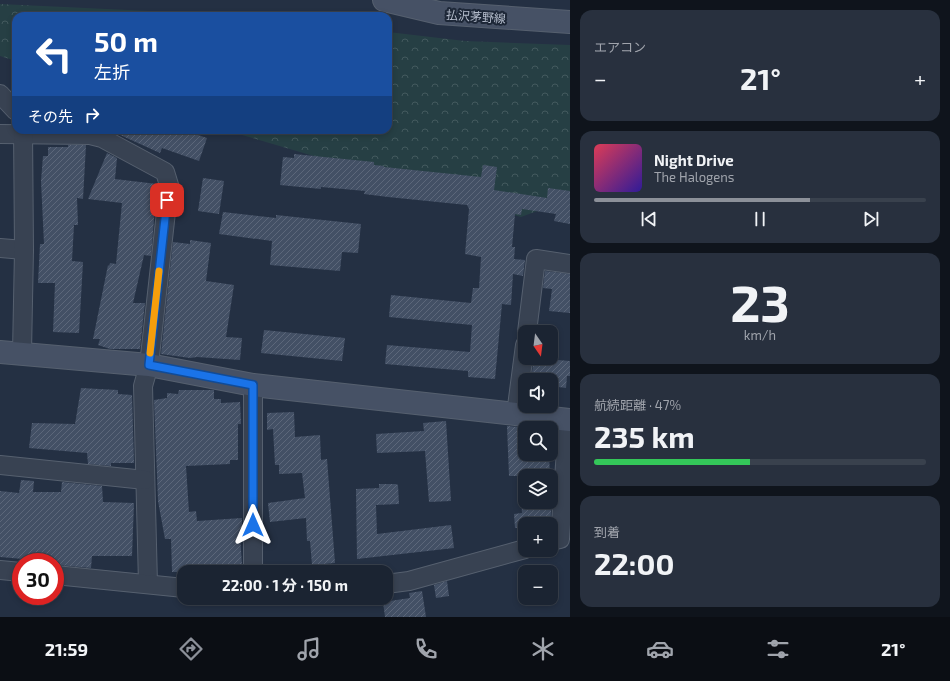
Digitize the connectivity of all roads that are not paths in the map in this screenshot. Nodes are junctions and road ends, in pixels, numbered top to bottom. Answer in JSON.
{"nodes":[{"id":1,"x":384,"y":0,"type":"edge"},
{"id":2,"x":570,"y":22,"type":"edge"},
{"id":3,"x":0,"y":94,"type":"edge"},
{"id":4,"x":12,"y":107,"type":"edge"},
{"id":5,"x":12,"y":133,"type":"edge"},
{"id":6,"x":0,"y":134,"type":"edge"},
{"id":7,"x":24,"y":134,"type":"edge"},
{"id":8,"x":68,"y":134,"type":"edge"},
{"id":9,"x":0,"y":248,"type":"edge"},
{"id":10,"x":24,"y":250,"type":"junction"},
{"id":11,"x":570,"y":264,"type":"edge"},
{"id":12,"x":528,"y":325,"type":"edge"},
{"id":13,"x":0,"y":352,"type":"edge"},
{"id":14,"x":22,"y":353,"type":"junction"},
{"id":15,"x":149,"y":365,"type":"junction"},
{"id":16,"x":522,"y":365,"type":"edge"},
{"id":17,"x":253,"y":385,"type":"junction"},
{"id":18,"x":516,"y":414,"type":"junction"},
{"id":19,"x":569,"y":420,"type":"edge"},
{"id":20,"x":0,"y":465,"type":"edge"},
{"id":21,"x":145,"y":480,"type":"junction"},
{"id":22,"x":558,"y":539,"type":"edge"},
{"id":23,"x":518,"y":551,"type":"edge"},
{"id":24,"x":253,"y":565,"type":"edge"},
{"id":25,"x":0,"y":570,"type":"edge"},
{"id":26,"x":12,"y":571,"type":"edge"},
{"id":27,"x":64,"y":576,"type":"edge"},
{"id":28,"x":393,"y":583,"type":"edge"},
{"id":29,"x":148,"y":584,"type":"junction"},
{"id":30,"x":177,"y":587,"type":"edge"}],
"edges":[{"from":1,"to":2,"type":"street","name":"払沢茅野線"},
{"from":3,"to":4,"type":"street"},
{"from":5,"to":6,"type":"street"},
{"from":7,"to":10,"type":"street"},
{"from":8,"to":15,"type":"street"},
{"from":9,"to":10,"type":"street"},
{"from":10,"to":14,"type":"street"},
{"from":11,"to":12,"type":"street"},
{"from":13,"to":14,"type":"street"},
{"from":14,"to":15,"type":"street"},
{"from":15,"to":17,"type":"street"},
{"from":15,"to":21,"type":"street"},
{"from":16,"to":18,"type":"street"},
{"from":17,"to":18,"type":"street"},
{"from":17,"to":24,"type":"street"},
{"from":18,"to":19,"type":"street"},
{"from":19,"to":22,"type":"street"},
{"from":20,"to":21,"type":"street"},
{"from":21,"to":29,"type":"street"},
{"from":23,"to":28,"type":"street"},
{"from":25,"to":26,"type":"street"},
{"from":27,"to":29,"type":"street"},
{"from":29,"to":30,"type":"street"}]}
